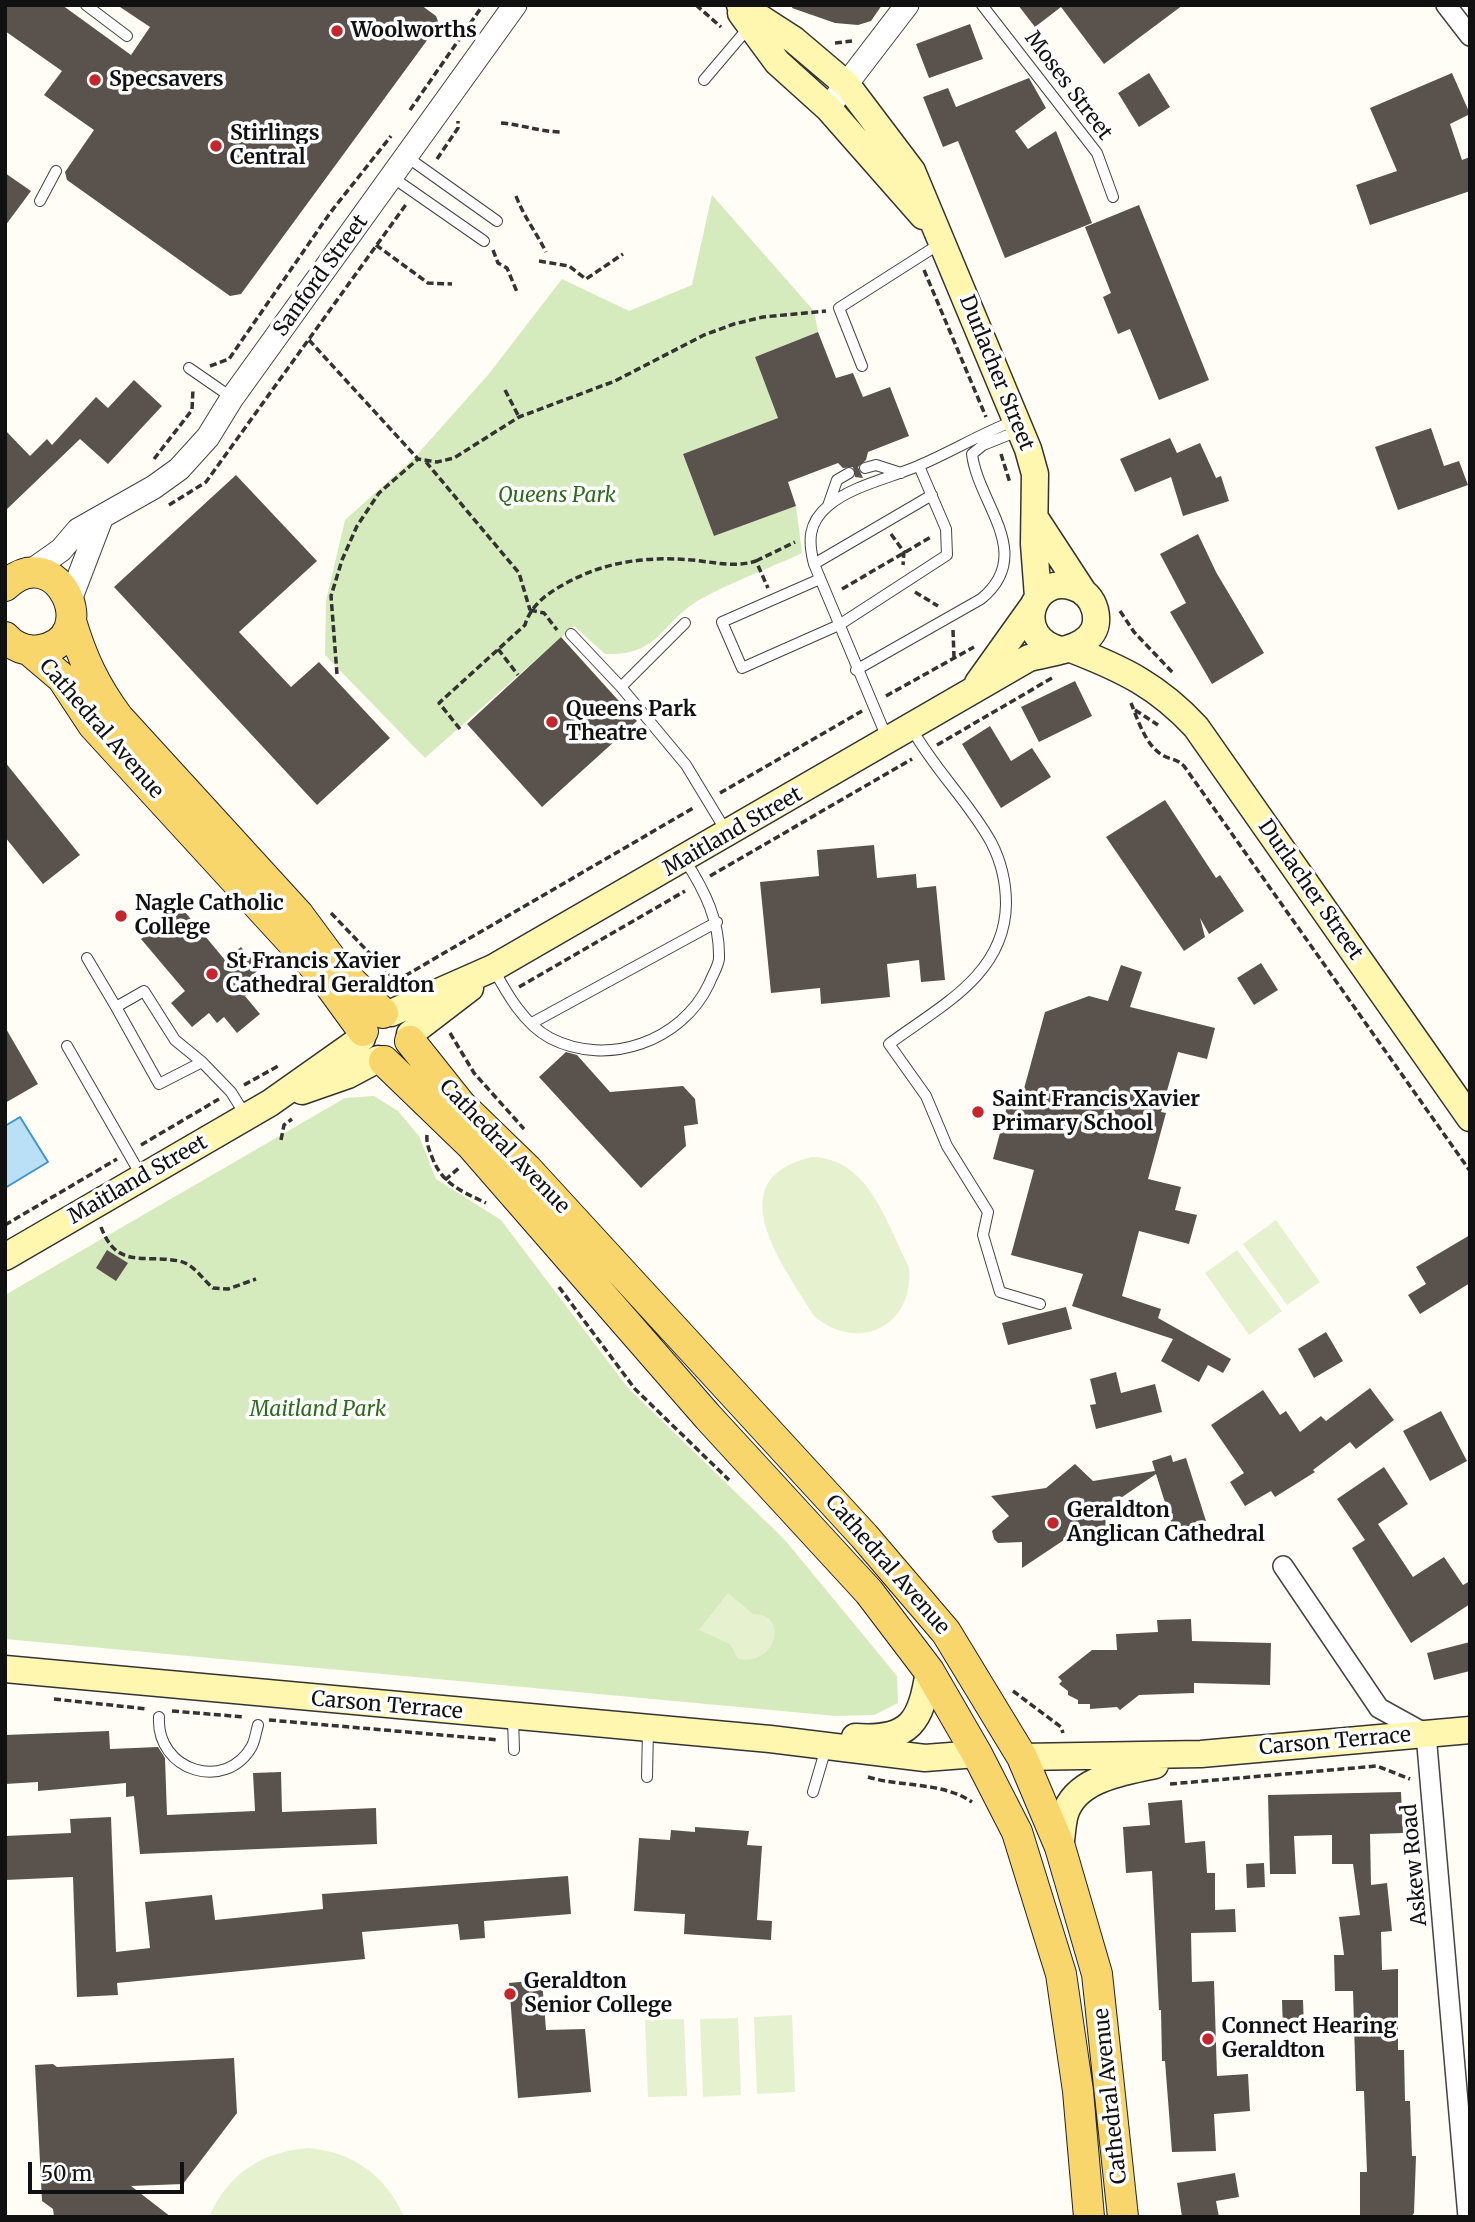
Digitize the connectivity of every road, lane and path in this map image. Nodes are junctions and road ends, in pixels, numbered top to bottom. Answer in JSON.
{"nodes":[{"id":1,"x":86,"y":5,"type":"edge"},
{"id":2,"x":483,"y":5,"type":"edge"},
{"id":3,"x":515,"y":5,"type":"edge"},
{"id":4,"x":907,"y":5,"type":"edge"},
{"id":5,"x":982,"y":5,"type":"edge"},
{"id":6,"x":1446,"y":5,"type":"edge"},
{"id":7,"x":742,"y":12,"type":"edge"},
{"id":8,"x":127,"y":36,"type":"dead end"},
{"id":9,"x":1470,"y":36,"type":"edge"},
{"id":10,"x":825,"y":39,"type":"dead end"},
{"id":11,"x":861,"y":40,"type":"dead end"},
{"id":12,"x":704,"y":80,"type":"dead end"},
{"id":13,"x":847,"y":85,"type":"junction"},
{"id":14,"x":828,"y":108,"type":"junction"},
{"id":15,"x":458,"y":109,"type":"dead end"},
{"id":16,"x":405,"y":117,"type":"dead end"},
{"id":17,"x":501,"y":123,"type":"dead end"},
{"id":18,"x":398,"y":128,"type":"dead end"},
{"id":19,"x":563,"y":131,"type":"dead end"},
{"id":20,"x":407,"y":157,"type":"junction"},
{"id":21,"x":56,"y":171,"type":"dead end"},
{"id":22,"x":428,"y":173,"type":"junction"},
{"id":23,"x":392,"y":177,"type":"junction"},
{"id":24,"x":414,"y":193,"type":"junction"},
{"id":25,"x":516,"y":196,"type":"dead end"},
{"id":26,"x":1114,"y":197,"type":"dead end"},
{"id":27,"x":40,"y":201,"type":"dead end"},
{"id":28,"x":330,"y":213,"type":"junction"},
{"id":29,"x":338,"y":218,"type":"dead end"},
{"id":30,"x":497,"y":221,"type":"dead end"},
{"id":31,"x":939,"y":236,"type":"junction"},
{"id":32,"x":367,"y":238,"type":"dead end"},
{"id":33,"x":484,"y":241,"type":"dead end"},
{"id":34,"x":376,"y":244,"type":"junction"},
{"id":35,"x":546,"y":252,"type":"dead end"},
{"id":36,"x":624,"y":254,"type":"dead end"},
{"id":37,"x":919,"y":258,"type":"junction"},
{"id":38,"x":539,"y":261,"type":"dead end"},
{"id":39,"x":508,"y":268,"type":"dead end"},
{"id":40,"x":452,"y":284,"type":"dead end"},
{"id":41,"x":517,"y":292,"type":"dead end"},
{"id":42,"x":814,"y":314,"type":"dead end"},
{"id":43,"x":309,"y":340,"type":"junction"},
{"id":44,"x":862,"y":366,"type":"dead end"},
{"id":45,"x":189,"y":368,"type":"dead end"},
{"id":46,"x":202,"y":377,"type":"junction"},
{"id":47,"x":505,"y":390,"type":"dead end"},
{"id":48,"x":232,"y":398,"type":"junction"},
{"id":49,"x":519,"y":417,"type":"junction"},
{"id":50,"x":988,"y":423,"type":"dead end"},
{"id":51,"x":1020,"y":425,"type":"junction"},
{"id":52,"x":418,"y":459,"type":"junction"},
{"id":53,"x":152,"y":462,"type":"dead end"},
{"id":54,"x":426,"y":462,"type":"junction"},
{"id":55,"x":919,"y":466,"type":"junction"},
{"id":56,"x":865,"y":468,"type":"dead end"},
{"id":57,"x":849,"y":473,"type":"dead end"},
{"id":58,"x":901,"y":473,"type":"junction"},
{"id":59,"x":932,"y":495,"type":"junction"},
{"id":60,"x":166,"y":506,"type":"dead end"},
{"id":61,"x":828,"y":506,"type":"junction"},
{"id":62,"x":101,"y":519,"type":"junction"},
{"id":63,"x":1037,"y":521,"type":"junction"},
{"id":64,"x":937,"y":533,"type":"dead end"},
{"id":65,"x":904,"y":552,"type":"junction"},
{"id":66,"x":814,"y":564,"type":"junction"},
{"id":67,"x":761,"y":572,"type":"dead end"},
{"id":68,"x":13,"y":577,"type":"edge"},
{"id":69,"x":820,"y":579,"type":"junction"},
{"id":70,"x":901,"y":584,"type":"junction"},
{"id":71,"x":1084,"y":593,"type":"junction"},
{"id":72,"x":828,"y":597,"type":"junction"},
{"id":73,"x":1036,"y":601,"type":"junction"},
{"id":74,"x":71,"y":610,"type":"junction"},
{"id":75,"x":530,"y":610,"type":"junction"},
{"id":76,"x":953,"y":615,"type":"junction"},
{"id":77,"x":1096,"y":620,"type":"junction"},
{"id":78,"x":685,"y":623,"type":"dead end"},
{"id":79,"x":839,"y":625,"type":"junction"},
{"id":80,"x":571,"y":634,"type":"joint"},
{"id":81,"x":17,"y":644,"type":"edge"},
{"id":82,"x":979,"y":644,"type":"dead end"},
{"id":83,"x":498,"y":649,"type":"junction"},
{"id":84,"x":1066,"y":649,"type":"junction"},
{"id":85,"x":954,"y":659,"type":"junction"},
{"id":86,"x":856,"y":670,"type":"junction"},
{"id":87,"x":337,"y":674,"type":"dead end"},
{"id":88,"x":518,"y":675,"type":"dead end"},
{"id":89,"x":1137,"y":676,"type":"junction"},
{"id":90,"x":1040,"y":685,"type":"dead end"},
{"id":91,"x":621,"y":687,"type":"junction"},
{"id":92,"x":971,"y":693,"type":"junction"},
{"id":93,"x":872,"y":705,"type":"junction"},
{"id":94,"x":460,"y":729,"type":"dead end"},
{"id":95,"x":900,"y":735,"type":"junction"},
{"id":96,"x":1149,"y":739,"type":"dead end"},
{"id":97,"x":925,"y":752,"type":"junction"},
{"id":98,"x":707,"y":801,"type":"junction"},
{"id":99,"x":728,"y":835,"type":"junction"},
{"id":100,"x":685,"y":860,"type":"junction"},
{"id":101,"x":700,"y":883,"type":"junction"},
{"id":102,"x":329,"y":911,"type":"dead end"},
{"id":103,"x":717,"y":922,"type":"junction"},
{"id":104,"x":87,"y":958,"type":"dead end"},
{"id":105,"x":494,"y":968,"type":"junction"},
{"id":106,"x":395,"y":982,"type":"junction"},
{"id":107,"x":404,"y":986,"type":"dead end"},
{"id":108,"x":507,"y":994,"type":"junction"},
{"id":109,"x":116,"y":1007,"type":"junction"},
{"id":110,"x":532,"y":1023,"type":"junction"},
{"id":111,"x":460,"y":1024,"type":"dead end"},
{"id":112,"x":443,"y":1027,"type":"dead end"},
{"id":113,"x":385,"y":1036,"type":"junction"},
{"id":114,"x":66,"y":1046,"type":"dead end"},
{"id":115,"x":288,"y":1061,"type":"dead end"},
{"id":116,"x":202,"y":1062,"type":"junction"},
{"id":117,"x":231,"y":1092,"type":"junction"},
{"id":118,"x":247,"y":1117,"type":"junction"},
{"id":119,"x":1470,"y":1118,"type":"edge"},
{"id":120,"x":428,"y":1132,"type":"dead end"},
{"id":121,"x":128,"y":1152,"type":"junction"},
{"id":122,"x":461,"y":1166,"type":"dead end"},
{"id":123,"x":1470,"y":1171,"type":"edge"},
{"id":124,"x":142,"y":1177,"type":"junction"},
{"id":125,"x":445,"y":1180,"type":"junction"},
{"id":126,"x":489,"y":1204,"type":"dead end"},
{"id":127,"x":99,"y":1221,"type":"dead end"},
{"id":128,"x":5,"y":1225,"type":"edge"},
{"id":129,"x":5,"y":1257,"type":"edge"},
{"id":130,"x":256,"y":1279,"type":"dead end"},
{"id":131,"x":1040,"y":1304,"type":"dead end"},
{"id":132,"x":864,"y":1536,"type":"junction"},
{"id":133,"x":838,"y":1557,"type":"junction"},
{"id":134,"x":1283,"y":1566,"type":"dead end"},
{"id":135,"x":946,"y":1632,"type":"junction"},
{"id":136,"x":5,"y":1669,"type":"edge"},
{"id":137,"x":929,"y":1671,"type":"junction"},
{"id":138,"x":50,"y":1697,"type":"dead end"},
{"id":139,"x":159,"y":1717,"type":"dead end"},
{"id":140,"x":246,"y":1718,"type":"dead end"},
{"id":141,"x":258,"y":1722,"type":"joint"},
{"id":142,"x":649,"y":1729,"type":"junction"},
{"id":143,"x":1470,"y":1730,"type":"edge"},
{"id":144,"x":1426,"y":1734,"type":"junction"},
{"id":145,"x":514,"y":1736,"type":"junction"},
{"id":146,"x":770,"y":1739,"type":"junction"},
{"id":147,"x":827,"y":1748,"type":"junction"},
{"id":148,"x":977,"y":1754,"type":"junction"},
{"id":149,"x":1200,"y":1754,"type":"junction"},
{"id":150,"x":1021,"y":1758,"type":"junction"},
{"id":151,"x":867,"y":1776,"type":"dead end"},
{"id":152,"x":647,"y":1777,"type":"dead end"},
{"id":153,"x":1415,"y":1779,"type":"dead end"},
{"id":154,"x":948,"y":1780,"type":"dead end"},
{"id":155,"x":1160,"y":1785,"type":"dead end"},
{"id":156,"x":948,"y":1791,"type":"junction"},
{"id":157,"x":813,"y":1792,"type":"dead end"},
{"id":158,"x":977,"y":1809,"type":"dead end"},
{"id":159,"x":1060,"y":1847,"type":"junction"},
{"id":160,"x":1089,"y":2217,"type":"edge"},
{"id":161,"x":1124,"y":2217,"type":"edge"},
{"id":162,"x":1468,"y":2217,"type":"edge"}],
"edges":[{"from":1,"to":8,"type":"lane"},
{"from":2,"to":16,"type":"path"},
{"from":3,"to":20,"type":"street","name":"Sanford Street"},
{"from":4,"to":13,"type":"street"},
{"from":5,"to":26,"type":"lane","name":"Moses Street"},
{"from":6,"to":9,"type":"street"},
{"from":7,"to":12,"type":"lane"},
{"from":7,"to":13,"type":"main road","name":"Durlacher Street"},
{"from":7,"to":14,"type":"main road","name":"Durlacher Street"},
{"from":10,"to":11,"type":"path"},
{"from":13,"to":14,"type":"street"},
{"from":13,"to":31,"type":"main road","name":"Durlacher Street"},
{"from":14,"to":31,"type":"main road","name":"Durlacher Street"},
{"from":15,"to":22,"type":"path"},
{"from":17,"to":19,"type":"path"},
{"from":18,"to":28,"type":"path"},
{"from":20,"to":22,"type":"lane"},
{"from":20,"to":23,"type":"street","name":"Sanford Street"},
{"from":21,"to":27,"type":"lane"},
{"from":22,"to":30,"type":"lane"},
{"from":23,"to":24,"type":"lane"},
{"from":23,"to":48,"type":"street","name":"Sanford Street"},
{"from":24,"to":33,"type":"lane"},
{"from":24,"to":34,"type":"path"},
{"from":25,"to":35,"type":"path"},
{"from":28,"to":29,"type":"path"},
{"from":28,"to":46,"type":"path"},
{"from":31,"to":37,"type":"lane"},
{"from":31,"to":51,"type":"main road","name":"Durlacher Street"},
{"from":32,"to":34,"type":"path"},
{"from":34,"to":40,"type":"path"},
{"from":34,"to":43,"type":"path"},
{"from":36,"to":38,"type":"path"},
{"from":37,"to":44,"type":"lane"},
{"from":37,"to":50,"type":"path"},
{"from":39,"to":41,"type":"path"},
{"from":42,"to":49,"type":"path"},
{"from":43,"to":52,"type":"path"},
{"from":43,"to":60,"type":"path"},
{"from":45,"to":46,"type":"lane"},
{"from":46,"to":48,"type":"lane"},
{"from":46,"to":53,"type":"path"},
{"from":47,"to":49,"type":"path"},
{"from":48,"to":62,"type":"street","name":"Sanford Street"},
{"from":49,"to":54,"type":"path"},
{"from":51,"to":55,"type":"lane"},
{"from":51,"to":63,"type":"main road","name":"Durlacher Street"},
{"from":51,"to":76,"type":"lane"},
{"from":52,"to":54,"type":"path"},
{"from":52,"to":87,"type":"path"},
{"from":54,"to":75,"type":"path"},
{"from":55,"to":58,"type":"lane"},
{"from":55,"to":59,"type":"lane"},
{"from":56,"to":58,"type":"lane"},
{"from":57,"to":61,"type":"lane"},
{"from":58,"to":61,"type":"lane"},
{"from":59,"to":66,"type":"lane"},
{"from":59,"to":70,"type":"lane"},
{"from":61,"to":66,"type":"lane"},
{"from":62,"to":68,"type":"street","name":"Sanford Street"},
{"from":62,"to":74,"type":"street"},
{"from":63,"to":71,"type":"main road"},
{"from":63,"to":73,"type":"main road","name":"Durlacher Street"},
{"from":64,"to":65,"type":"path"},
{"from":65,"to":70,"type":"path"},
{"from":65,"to":72,"type":"path"},
{"from":66,"to":69,"type":"lane"},
{"from":67,"to":75,"type":"path"},
{"from":68,"to":74,"type":"main road"},
{"from":69,"to":72,"type":"lane"},
{"from":69,"to":79,"type":"lane"},
{"from":70,"to":76,"type":"path"},
{"from":70,"to":79,"type":"lane"},
{"from":71,"to":73,"type":"main road"},
{"from":71,"to":77,"type":"main road"},
{"from":72,"to":79,"type":"lane"},
{"from":73,"to":84,"type":"main road"},
{"from":73,"to":92,"type":"main road","name":"Maitland Street"},
{"from":74,"to":81,"type":"main road"},
{"from":74,"to":113,"type":"main road","name":"Cathedral Avenue"},
{"from":75,"to":80,"type":"path"},
{"from":75,"to":83,"type":"path"},
{"from":76,"to":85,"type":"path"},
{"from":76,"to":86,"type":"lane"},
{"from":77,"to":84,"type":"main road"},
{"from":77,"to":89,"type":"main road","name":"Durlacher Street"},
{"from":78,"to":91,"type":"lane"},
{"from":79,"to":86,"type":"lane"},
{"from":80,"to":91,"type":"lane"},
{"from":81,"to":113,"type":"main road","name":"Cathedral Avenue"},
{"from":82,"to":85,"type":"path"},
{"from":83,"to":88,"type":"path"},
{"from":83,"to":94,"type":"path"},
{"from":84,"to":89,"type":"main road","name":"Durlacher Street"},
{"from":84,"to":92,"type":"main road","name":"Maitland Street"},
{"from":85,"to":93,"type":"path"},
{"from":86,"to":93,"type":"lane"},
{"from":89,"to":119,"type":"main road","name":"Durlacher Street"},
{"from":90,"to":97,"type":"path"},
{"from":91,"to":98,"type":"lane"},
{"from":92,"to":95,"type":"main road","name":"Maitland Street"},
{"from":93,"to":95,"type":"lane"},
{"from":93,"to":98,"type":"path"},
{"from":95,"to":97,"type":"lane"},
{"from":95,"to":99,"type":"main road","name":"Maitland Street"},
{"from":96,"to":123,"type":"path"},
{"from":97,"to":101,"type":"path"},
{"from":97,"to":131,"type":"lane"},
{"from":98,"to":99,"type":"lane"},
{"from":98,"to":106,"type":"path"},
{"from":99,"to":100,"type":"main road","name":"Maitland Street"},
{"from":100,"to":101,"type":"lane"},
{"from":100,"to":105,"type":"main road","name":"Maitland Street"},
{"from":101,"to":103,"type":"lane"},
{"from":101,"to":108,"type":"path"},
{"from":102,"to":106,"type":"path"},
{"from":103,"to":110,"type":"lane"},
{"from":103,"to":110,"type":"lane"},
{"from":104,"to":109,"type":"lane"},
{"from":105,"to":108,"type":"lane"},
{"from":105,"to":113,"type":"main road","name":"Maitland Street"},
{"from":106,"to":107,"type":"path"},
{"from":108,"to":110,"type":"lane"},
{"from":109,"to":116,"type":"lane"},
{"from":109,"to":116,"type":"lane"},
{"from":111,"to":112,"type":"path"},
{"from":113,"to":118,"type":"main road","name":"Maitland Street"},
{"from":113,"to":132,"type":"main road","name":"Cathedral Avenue"},
{"from":113,"to":133,"type":"main road","name":"Cathedral Avenue"},
{"from":114,"to":121,"type":"lane"},
{"from":115,"to":117,"type":"path"},
{"from":116,"to":117,"type":"lane"},
{"from":117,"to":118,"type":"lane"},
{"from":117,"to":121,"type":"path"},
{"from":118,"to":124,"type":"main road","name":"Maitland Street"},
{"from":120,"to":125,"type":"path"},
{"from":121,"to":124,"type":"lane"},
{"from":121,"to":128,"type":"path"},
{"from":122,"to":125,"type":"path"},
{"from":124,"to":129,"type":"main road","name":"Maitland Street"},
{"from":125,"to":126,"type":"path"},
{"from":127,"to":130,"type":"path"},
{"from":132,"to":133,"type":"main road"},
{"from":132,"to":135,"type":"main road","name":"Cathedral Avenue"},
{"from":133,"to":137,"type":"main road","name":"Cathedral Avenue"},
{"from":134,"to":144,"type":"street"},
{"from":135,"to":148,"type":"main road"},
{"from":135,"to":150,"type":"main road","name":"Cathedral Avenue"},
{"from":136,"to":145,"type":"main road","name":"Carson Terrace"},
{"from":137,"to":146,"type":"main road","name":"Carson Terrace"},
{"from":137,"to":148,"type":"main road","name":"Cathedral Avenue"},
{"from":138,"to":140,"type":"path"},
{"from":139,"to":141,"type":"lane"},
{"from":141,"to":145,"type":"path"},
{"from":142,"to":145,"type":"main road","name":"Carson Terrace"},
{"from":142,"to":146,"type":"main road","name":"Carson Terrace"},
{"from":142,"to":152,"type":"lane"},
{"from":143,"to":144,"type":"main road","name":"Carson Terrace"},
{"from":144,"to":149,"type":"main road","name":"Carson Terrace"},
{"from":144,"to":162,"type":"street","name":"Askew Road"},
{"from":146,"to":147,"type":"main road","name":"Carson Terrace"},
{"from":147,"to":148,"type":"main road","name":"Carson Terrace"},
{"from":147,"to":157,"type":"lane"},
{"from":148,"to":160,"type":"main road","name":"Cathedral Avenue"},
{"from":149,"to":150,"type":"main road","name":"Carson Terrace"},
{"from":149,"to":159,"type":"main road","name":"Carson Terrace"},
{"from":150,"to":159,"type":"main road","name":"Cathedral Avenue"},
{"from":151,"to":156,"type":"path"},
{"from":153,"to":155,"type":"path"},
{"from":154,"to":156,"type":"path"},
{"from":156,"to":158,"type":"path"},
{"from":159,"to":161,"type":"main road","name":"Cathedral Avenue"}]}
